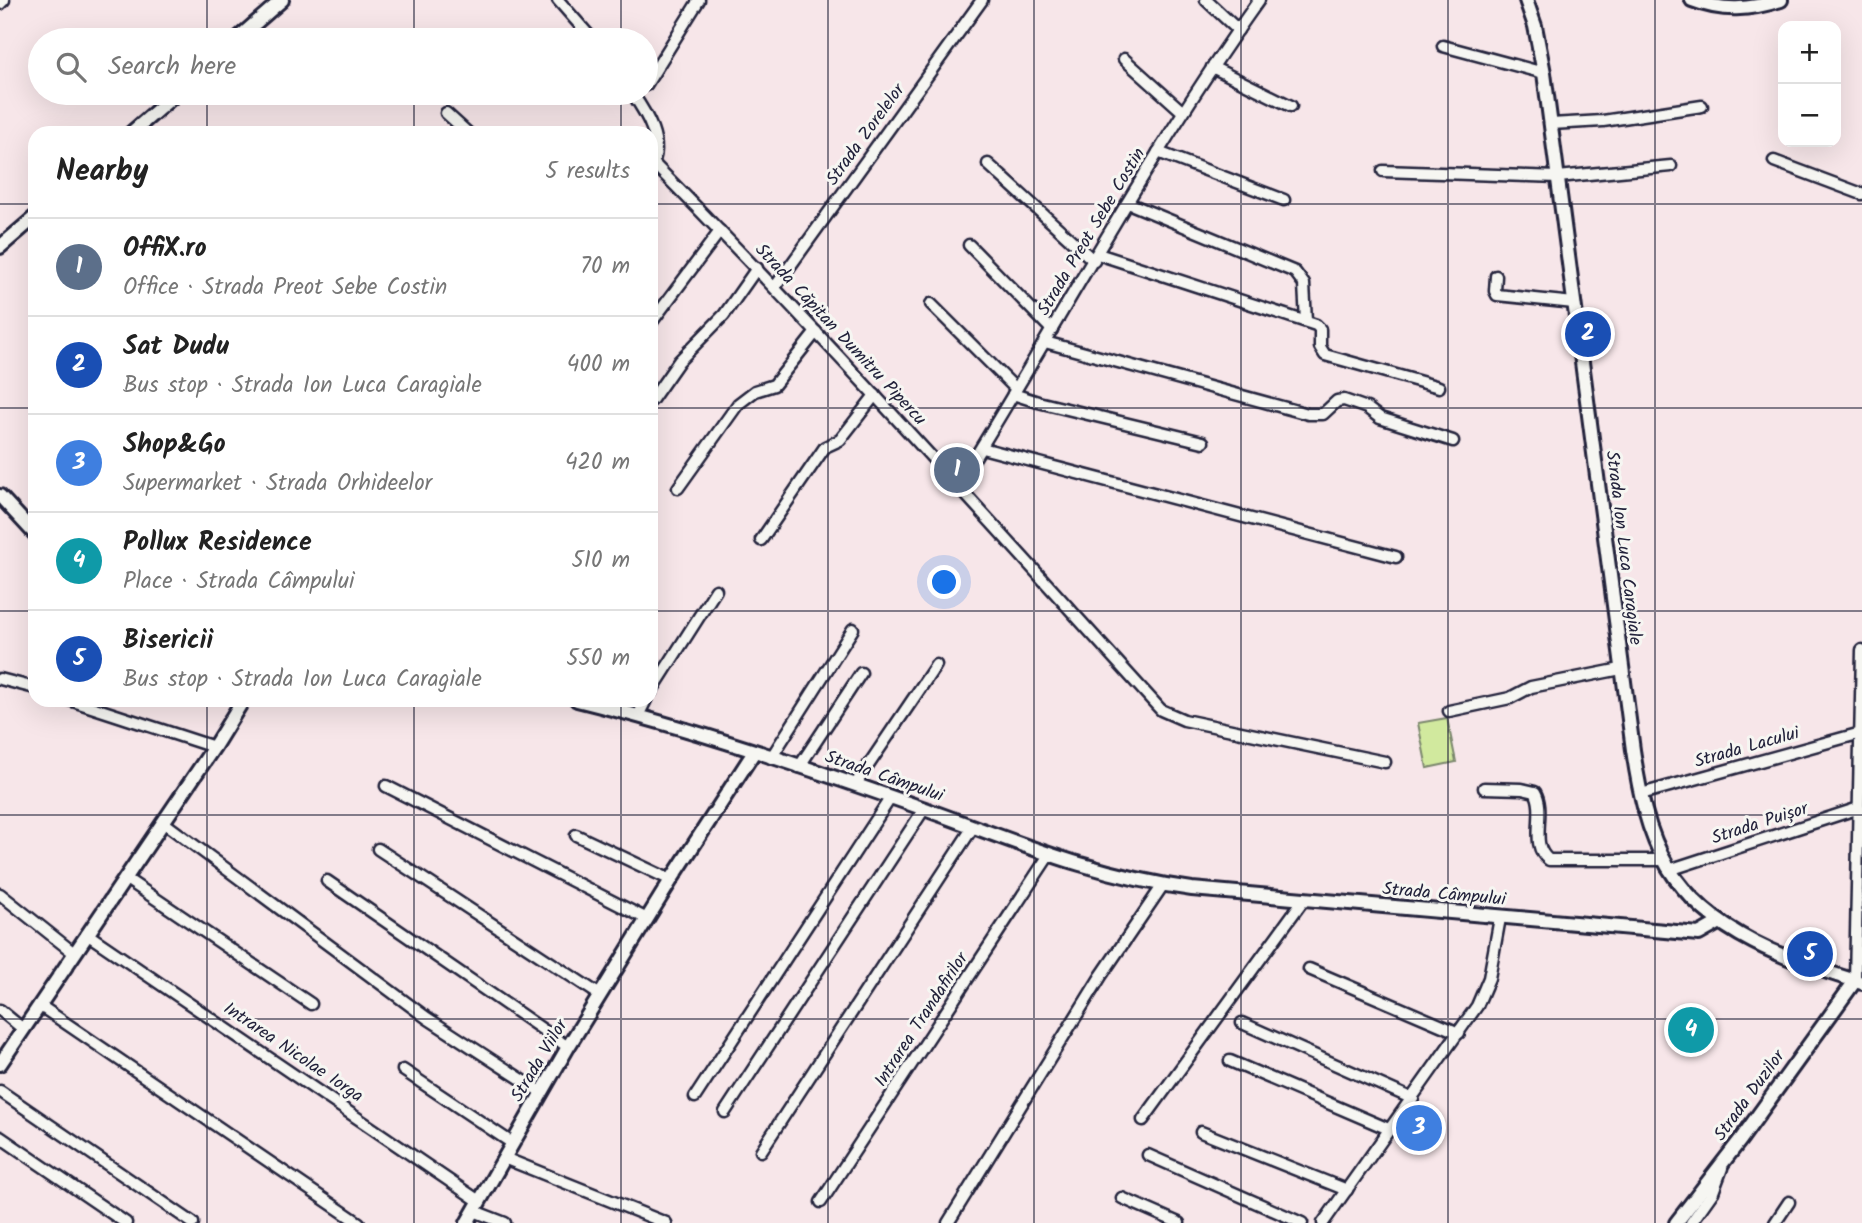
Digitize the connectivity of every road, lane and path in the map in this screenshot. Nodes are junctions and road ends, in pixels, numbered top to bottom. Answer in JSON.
{"nodes":[{"id":1,"x":4,"y":0,"type":"edge"},
{"id":2,"x":282,"y":0,"type":"edge"},
{"id":3,"x":558,"y":0,"type":"edge"},
{"id":4,"x":699,"y":0,"type":"edge"},
{"id":5,"x":982,"y":0,"type":"edge"},
{"id":6,"x":1206,"y":0,"type":"edge"},
{"id":7,"x":1259,"y":0,"type":"edge"},
{"id":8,"x":1526,"y":0,"type":"edge"},
{"id":9,"x":1692,"y":0,"type":"edge"},
{"id":10,"x":1781,"y":0,"type":"edge"},
{"id":11,"x":0,"y":4,"type":"edge"},
{"id":12,"x":250,"y":28,"type":"edge"},
{"id":13,"x":582,"y":28,"type":"edge"},
{"id":14,"x":1238,"y":30,"type":"junction"},
{"id":15,"x":1443,"y":46,"type":"dead end"},
{"id":16,"x":1124,"y":59,"type":"dead end"},
{"id":17,"x":658,"y":66,"type":"edge"},
{"id":18,"x":1212,"y":67,"type":"junction"},
{"id":19,"x":1544,"y":73,"type":"junction"},
{"id":20,"x":163,"y":105,"type":"edge"},
{"id":21,"x":641,"y":105,"type":"edge"},
{"id":22,"x":1291,"y":106,"type":"dead end"},
{"id":23,"x":1702,"y":106,"type":"dead end"},
{"id":24,"x":1183,"y":112,"type":"junction"},
{"id":25,"x":446,"y":113,"type":"dead end"},
{"id":26,"x":1551,"y":124,"type":"junction"},
{"id":27,"x":139,"y":126,"type":"edge"},
{"id":28,"x":460,"y":126,"type":"edge"},
{"id":29,"x":651,"y":126,"type":"edge"},
{"id":30,"x":1158,"y":152,"type":"junction"},
{"id":31,"x":1774,"y":162,"type":"dead end"},
{"id":32,"x":988,"y":164,"type":"dead end"},
{"id":33,"x":1671,"y":166,"type":"dead end"},
{"id":34,"x":1383,"y":171,"type":"dead end"},
{"id":35,"x":658,"y":172,"type":"edge"},
{"id":36,"x":1558,"y":177,"type":"junction"},
{"id":37,"x":1862,"y":194,"type":"edge"},
{"id":38,"x":1284,"y":200,"type":"dead end"},
{"id":39,"x":1128,"y":203,"type":"junction"},
{"id":40,"x":28,"y":223,"type":"edge"},
{"id":41,"x":720,"y":231,"type":"junction"},
{"id":42,"x":969,"y":244,"type":"dead end"},
{"id":43,"x":0,"y":247,"type":"edge"},
{"id":44,"x":1096,"y":258,"type":"junction"},
{"id":45,"x":757,"y":268,"type":"junction"},
{"id":46,"x":1496,"y":276,"type":"dead end"},
{"id":47,"x":775,"y":288,"type":"junction"},
{"id":48,"x":1574,"y":303,"type":"junction"},
{"id":49,"x":930,"y":304,"type":"dead end"},
{"id":50,"x":658,"y":314,"type":"edge"},
{"id":51,"x":1306,"y":321,"type":"junction"},
{"id":52,"x":1052,"y":330,"type":"junction"},
{"id":53,"x":816,"y":332,"type":"junction"},
{"id":54,"x":1045,"y":342,"type":"junction"},
{"id":55,"x":1439,"y":387,"type":"dead end"},
{"id":56,"x":658,"y":391,"type":"edge"},
{"id":57,"x":1015,"y":392,"type":"junction"},
{"id":58,"x":875,"y":395,"type":"junction"},
{"id":59,"x":1453,"y":441,"type":"dead end"},
{"id":60,"x":1203,"y":442,"type":"dead end"},
{"id":61,"x":982,"y":448,"type":"junction"},
{"id":62,"x":958,"y":485,"type":"junction"},
{"id":63,"x":678,"y":488,"type":"dead end"},
{"id":64,"x":0,"y":496,"type":"edge"},
{"id":65,"x":28,"y":526,"type":"edge"},
{"id":66,"x":761,"y":540,"type":"dead end"},
{"id":67,"x":1396,"y":557,"type":"dead end"},
{"id":68,"x":716,"y":590,"type":"dead end"},
{"id":69,"x":853,"y":629,"type":"dead end"},
{"id":70,"x":1862,"y":650,"type":"edge"},
{"id":71,"x":936,"y":665,"type":"dead end"},
{"id":72,"x":1621,"y":668,"type":"junction"},
{"id":73,"x":861,"y":673,"type":"dead end"},
{"id":74,"x":0,"y":679,"type":"edge"},
{"id":75,"x":658,"y":681,"type":"edge"},
{"id":76,"x":28,"y":686,"type":"edge"},
{"id":77,"x":91,"y":707,"type":"edge"},
{"id":78,"x":239,"y":707,"type":"edge"},
{"id":79,"x":604,"y":707,"type":"edge"},
{"id":80,"x":642,"y":707,"type":"edge"},
{"id":81,"x":1450,"y":711,"type":"dead end"},
{"id":82,"x":638,"y":716,"type":"junction"},
{"id":83,"x":1861,"y":733,"type":"edge"},
{"id":84,"x":214,"y":747,"type":"junction"},
{"id":85,"x":754,"y":752,"type":"junction"},
{"id":86,"x":771,"y":758,"type":"junction"},
{"id":87,"x":1385,"y":762,"type":"dead end"},
{"id":88,"x":799,"y":767,"type":"junction"},
{"id":89,"x":855,"y":785,"type":"junction"},
{"id":90,"x":386,"y":786,"type":"dead end"},
{"id":91,"x":1484,"y":788,"type":"dead end"},
{"id":92,"x":1641,"y":794,"type":"junction"},
{"id":93,"x":891,"y":797,"type":"junction"},
{"id":94,"x":1860,"y":808,"type":"junction"},
{"id":95,"x":924,"y":809,"type":"junction"},
{"id":96,"x":163,"y":822,"type":"junction"},
{"id":97,"x":973,"y":827,"type":"junction"},
{"id":98,"x":576,"y":835,"type":"dead end"},
{"id":99,"x":378,"y":849,"type":"dead end"},
{"id":100,"x":1049,"y":855,"type":"junction"},
{"id":101,"x":1667,"y":865,"type":"junction"},
{"id":102,"x":125,"y":878,"type":"junction"},
{"id":103,"x":671,"y":880,"type":"junction"},
{"id":104,"x":327,"y":881,"type":"dead end"},
{"id":105,"x":1163,"y":885,"type":"junction"},
{"id":106,"x":0,"y":894,"type":"edge"},
{"id":107,"x":1304,"y":900,"type":"junction"},
{"id":108,"x":1500,"y":918,"type":"junction"},
{"id":109,"x":647,"y":919,"type":"junction"},
{"id":110,"x":1720,"y":922,"type":"junction"},
{"id":111,"x":87,"y":934,"type":"junction"},
{"id":112,"x":74,"y":953,"type":"junction"},
{"id":113,"x":1309,"y":970,"type":"dead end"},
{"id":114,"x":1856,"y":984,"type":"edge"},
{"id":115,"x":600,"y":995,"type":"junction"},
{"id":116,"x":311,"y":1004,"type":"dead end"},
{"id":117,"x":39,"y":1005,"type":"junction"},
{"id":118,"x":0,"y":1010,"type":"edge"},
{"id":119,"x":1242,"y":1023,"type":"dead end"},
{"id":120,"x":23,"y":1029,"type":"junction"},
{"id":121,"x":1459,"y":1032,"type":"junction"},
{"id":122,"x":568,"y":1047,"type":"junction"},
{"id":123,"x":1230,"y":1061,"type":"dead end"},
{"id":124,"x":0,"y":1064,"type":"edge"},
{"id":125,"x":403,"y":1070,"type":"dead end"},
{"id":126,"x":0,"y":1091,"type":"edge"},
{"id":127,"x":541,"y":1092,"type":"junction"},
{"id":128,"x":695,"y":1097,"type":"dead end"},
{"id":129,"x":1413,"y":1099,"type":"junction"},
{"id":130,"x":725,"y":1112,"type":"dead end"},
{"id":131,"x":1143,"y":1120,"type":"dead end"},
{"id":132,"x":1391,"y":1130,"type":"junction"},
{"id":133,"x":1201,"y":1132,"type":"dead end"},
{"id":134,"x":0,"y":1138,"type":"edge"},
{"id":135,"x":512,"y":1143,"type":"junction"},
{"id":136,"x":761,"y":1151,"type":"dead end"},
{"id":137,"x":1148,"y":1156,"type":"dead end"},
{"id":138,"x":503,"y":1158,"type":"junction"},
{"id":139,"x":1726,"y":1158,"type":"junction"},
{"id":140,"x":1347,"y":1190,"type":"junction"},
{"id":141,"x":1122,"y":1198,"type":"dead end"},
{"id":142,"x":821,"y":1202,"type":"dead end"},
{"id":143,"x":1789,"y":1202,"type":"dead end"},
{"id":144,"x":477,"y":1206,"type":"junction"},
{"id":145,"x":126,"y":1223,"type":"edge"},
{"id":146,"x":193,"y":1223,"type":"edge"},
{"id":147,"x":359,"y":1223,"type":"edge"},
{"id":148,"x":467,"y":1223,"type":"edge"},
{"id":149,"x":505,"y":1223,"type":"edge"},
{"id":150,"x":666,"y":1223,"type":"edge"},
{"id":151,"x":948,"y":1223,"type":"edge"},
{"id":152,"x":1179,"y":1223,"type":"edge"},
{"id":153,"x":1303,"y":1223,"type":"edge"},
{"id":154,"x":1323,"y":1223,"type":"edge"},
{"id":155,"x":1676,"y":1223,"type":"edge"},
{"id":156,"x":1691,"y":1223,"type":"edge"},
{"id":157,"x":1774,"y":1223,"type":"edge"}],
"edges":[{"from":1,"to":11,"type":"street"},
{"from":2,"to":12,"type":"street"},
{"from":3,"to":13,"type":"street"},
{"from":4,"to":17,"type":"street"},
{"from":5,"to":47,"type":"street","name":"Strada Zorelelor"},
{"from":6,"to":14,"type":"street"},
{"from":7,"to":14,"type":"street","name":"Strada Preot Sebe Costin"},
{"from":8,"to":19,"type":"street","name":"Strada Ion Luca Caragiale"},
{"from":9,"to":10,"type":"street"},
{"from":14,"to":18,"type":"street","name":"Strada Preot Sebe Costin"},
{"from":15,"to":19,"type":"street"},
{"from":16,"to":24,"type":"street"},
{"from":18,"to":22,"type":"street"},
{"from":18,"to":24,"type":"street","name":"Strada Preot Sebe Costin"},
{"from":19,"to":26,"type":"street","name":"Strada Ion Luca Caragiale"},
{"from":20,"to":27,"type":"street"},
{"from":21,"to":29,"type":"street","name":"Strada Căpitan Dumitru Pipercu"},
{"from":23,"to":26,"type":"street"},
{"from":24,"to":30,"type":"street","name":"Strada Preot Sebe Costin"},
{"from":25,"to":28,"type":"street"},
{"from":26,"to":36,"type":"street","name":"Strada Ion Luca Caragiale"},
{"from":30,"to":38,"type":"street"},
{"from":30,"to":39,"type":"street","name":"Strada Preot Sebe Costin"},
{"from":31,"to":37,"type":"street"},
{"from":32,"to":44,"type":"street"},
{"from":33,"to":36,"type":"street"},
{"from":34,"to":36,"type":"street"},
{"from":35,"to":41,"type":"street","name":"Strada Căpitan Dumitru Pipercu"},
{"from":36,"to":48,"type":"street","name":"Strada Ion Luca Caragiale"},
{"from":39,"to":44,"type":"street","name":"Strada Preot Sebe Costin"},
{"from":39,"to":51,"type":"street"},
{"from":40,"to":43,"type":"street"},
{"from":41,"to":45,"type":"street","name":"Strada Căpitan Dumitru Pipercu"},
{"from":41,"to":50,"type":"street"},
{"from":42,"to":52,"type":"street"},
{"from":44,"to":51,"type":"street"},
{"from":44,"to":52,"type":"street","name":"Strada Preot Sebe Costin"},
{"from":45,"to":47,"type":"street","name":"Strada Căpitan Dumitru Pipercu"},
{"from":45,"to":56,"type":"street"},
{"from":46,"to":48,"type":"street"},
{"from":47,"to":53,"type":"street","name":"Strada Căpitan Dumitru Pipercu"},
{"from":48,"to":72,"type":"street","name":"Strada Ion Luca Caragiale"},
{"from":49,"to":57,"type":"street"},
{"from":51,"to":55,"type":"street"},
{"from":52,"to":54,"type":"street","name":"Strada Preot Sebe Costin"},
{"from":53,"to":58,"type":"street","name":"Strada Căpitan Dumitru Pipercu"},
{"from":53,"to":63,"type":"street"},
{"from":54,"to":57,"type":"street","name":"Strada Preot Sebe Costin"},
{"from":54,"to":59,"type":"street"},
{"from":57,"to":60,"type":"street"},
{"from":57,"to":61,"type":"street","name":"Strada Preot Sebe Costin"},
{"from":58,"to":62,"type":"street","name":"Strada Căpitan Dumitru Pipercu"},
{"from":58,"to":66,"type":"street"},
{"from":61,"to":62,"type":"street","name":"Strada Preot Sebe Costin"},
{"from":61,"to":67,"type":"street"},
{"from":62,"to":87,"type":"street","name":"Strada Căpitan Dumitru Pipercu"},
{"from":64,"to":65,"type":"street"},
{"from":68,"to":75,"type":"street"},
{"from":69,"to":86,"type":"street"},
{"from":70,"to":83,"type":"street"},
{"from":71,"to":89,"type":"street"},
{"from":72,"to":81,"type":"street"},
{"from":72,"to":92,"type":"street","name":"Strada Ion Luca Caragiale"},
{"from":73,"to":88,"type":"street"},
{"from":74,"to":76,"type":"street"},
{"from":77,"to":84,"type":"street"},
{"from":78,"to":84,"type":"street"},
{"from":79,"to":82,"type":"street","name":"Strada Câmpului"},
{"from":80,"to":82,"type":"street"},
{"from":82,"to":85,"type":"street","name":"Strada Câmpului"},
{"from":83,"to":92,"type":"street","name":"Strada Lacului"},
{"from":83,"to":94,"type":"street"},
{"from":84,"to":96,"type":"street"},
{"from":85,"to":86,"type":"street","name":"Strada Câmpului"},
{"from":85,"to":103,"type":"street","name":"Strada Viilor"},
{"from":86,"to":88,"type":"street","name":"Strada Câmpului"},
{"from":88,"to":89,"type":"street","name":"Strada Câmpului"},
{"from":89,"to":93,"type":"street","name":"Strada Câmpului"},
{"from":90,"to":109,"type":"street"},
{"from":91,"to":101,"type":"street","name":"Strada Puișor"},
{"from":92,"to":101,"type":"street","name":"Strada Ion Luca Caragiale"},
{"from":93,"to":95,"type":"street","name":"Strada Câmpului"},
{"from":93,"to":128,"type":"street"},
{"from":94,"to":101,"type":"street","name":"Strada Puișor"},
{"from":94,"to":114,"type":"street"},
{"from":95,"to":97,"type":"street","name":"Strada Câmpului"},
{"from":95,"to":130,"type":"street"},
{"from":96,"to":102,"type":"street"},
{"from":96,"to":127,"type":"street"},
{"from":97,"to":100,"type":"street","name":"Strada Câmpului"},
{"from":97,"to":136,"type":"street"},
{"from":98,"to":103,"type":"street"},
{"from":99,"to":115,"type":"street"},
{"from":100,"to":105,"type":"street","name":"Strada Câmpului"},
{"from":100,"to":142,"type":"street","name":"Intrarea Trandafirilor"},
{"from":101,"to":110,"type":"street","name":"Strada Ion Luca Caragiale"},
{"from":102,"to":111,"type":"street"},
{"from":102,"to":116,"type":"street"},
{"from":103,"to":109,"type":"street","name":"Strada Viilor"},
{"from":104,"to":122,"type":"street"},
{"from":105,"to":107,"type":"street","name":"Strada Câmpului"},
{"from":105,"to":151,"type":"street"},
{"from":106,"to":112,"type":"street"},
{"from":107,"to":108,"type":"street","name":"Strada Câmpului"},
{"from":107,"to":131,"type":"street"},
{"from":108,"to":110,"type":"street","name":"Strada Câmpului"},
{"from":108,"to":121,"type":"street"},
{"from":109,"to":115,"type":"street","name":"Strada Viilor"},
{"from":110,"to":114,"type":"street","name":"Strada Ion Luca Caragiale"},
{"from":111,"to":112,"type":"street"},
{"from":111,"to":144,"type":"street","name":"Intrarea Nicolae Iorga"},
{"from":112,"to":117,"type":"street"},
{"from":113,"to":121,"type":"street"},
{"from":114,"to":139,"type":"street","name":"Strada Duzilor"},
{"from":115,"to":122,"type":"street","name":"Strada Viilor"},
{"from":117,"to":120,"type":"street"},
{"from":117,"to":147,"type":"street"},
{"from":118,"to":120,"type":"street"},
{"from":119,"to":129,"type":"street"},
{"from":120,"to":124,"type":"street"},
{"from":121,"to":129,"type":"street"},
{"from":122,"to":127,"type":"street","name":"Strada Viilor"},
{"from":123,"to":132,"type":"street"},
{"from":125,"to":135,"type":"street"},
{"from":126,"to":146,"type":"street"},
{"from":127,"to":135,"type":"street","name":"Strada Viilor"},
{"from":129,"to":132,"type":"street"},
{"from":132,"to":140,"type":"street"},
{"from":133,"to":140,"type":"street"},
{"from":134,"to":145,"type":"street"},
{"from":135,"to":138,"type":"street","name":"Strada Viilor"},
{"from":137,"to":153,"type":"street"},
{"from":138,"to":144,"type":"street","name":"Strada Viilor"},
{"from":138,"to":150,"type":"street"},
{"from":139,"to":155,"type":"street","name":"Strada Duzilor"},
{"from":139,"to":156,"type":"street"},
{"from":140,"to":154,"type":"street"},
{"from":141,"to":152,"type":"street"},
{"from":143,"to":157,"type":"street"},
{"from":144,"to":148,"type":"street","name":"Strada Viilor"},
{"from":144,"to":149,"type":"street","name":"Intrarea Nicolae Iorga"}]}
